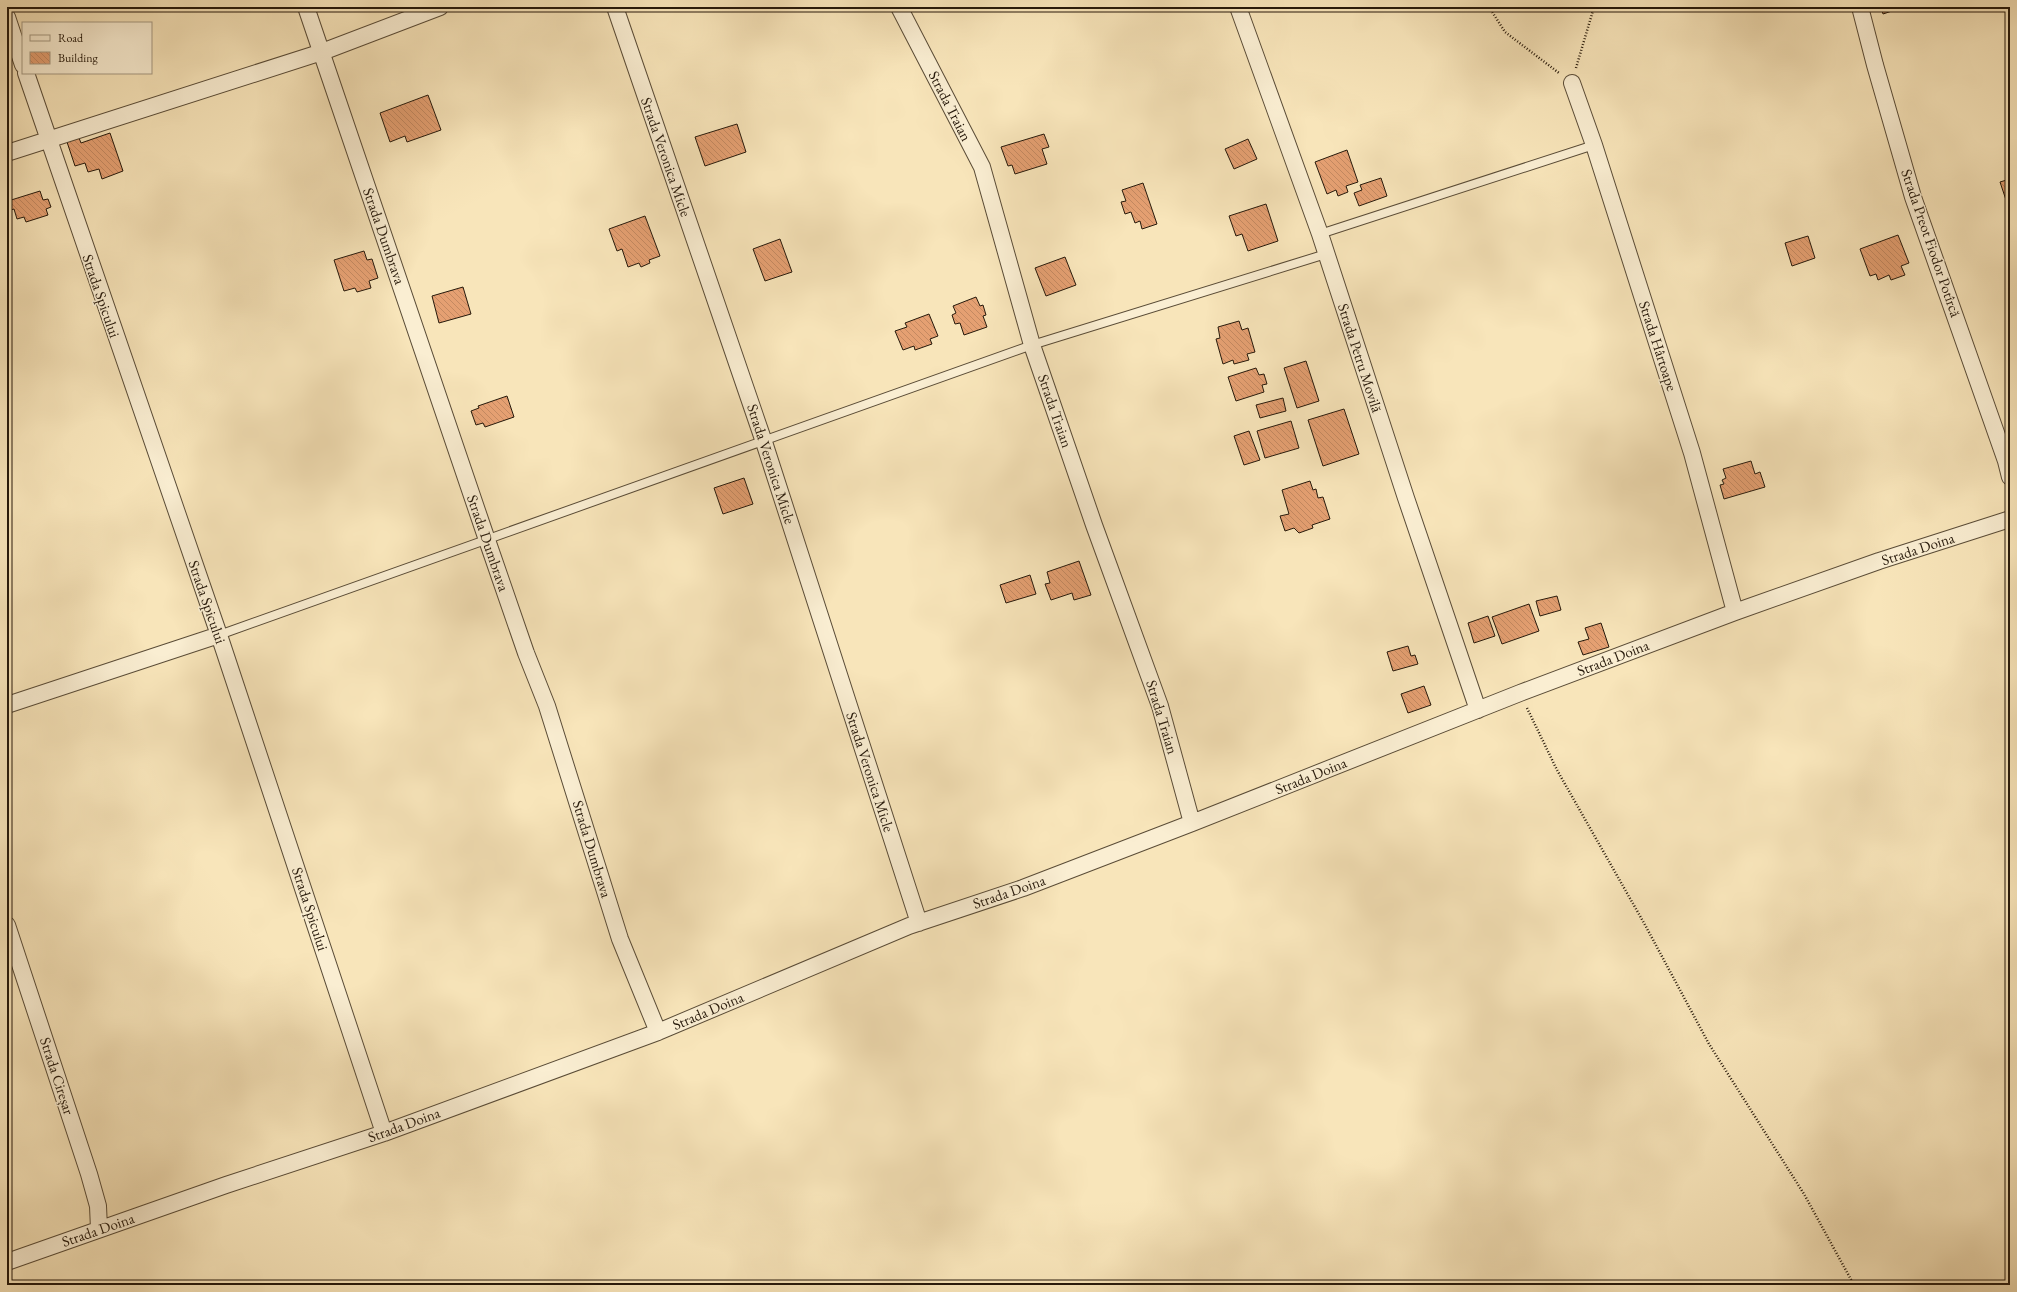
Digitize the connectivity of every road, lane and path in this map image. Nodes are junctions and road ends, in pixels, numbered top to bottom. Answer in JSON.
{"nodes":[{"id":1,"x":306,"y":7,"type":"edge"},
{"id":2,"x":440,"y":7,"type":"edge"},
{"id":3,"x":615,"y":7,"type":"edge"},
{"id":4,"x":899,"y":7,"type":"edge"},
{"id":5,"x":1238,"y":7,"type":"edge"},
{"id":6,"x":1489,"y":7,"type":"edge"},
{"id":7,"x":1594,"y":7,"type":"edge"},
{"id":8,"x":1860,"y":7,"type":"edge"},
{"id":9,"x":7,"y":17,"type":"edge"},
{"id":10,"x":322,"y":52,"type":"junction"},
{"id":11,"x":22,"y":62,"type":"edge"},
{"id":12,"x":26,"y":74,"type":"edge"},
{"id":13,"x":1572,"y":83,"type":"junction"},
{"id":14,"x":48,"y":141,"type":"junction"},
{"id":15,"x":1594,"y":145,"type":"junction"},
{"id":16,"x":7,"y":153,"type":"edge"},
{"id":17,"x":1320,"y":234,"type":"junction"},
{"id":18,"x":1326,"y":254,"type":"junction"},
{"id":19,"x":1032,"y":345,"type":"junction"},
{"id":20,"x":764,"y":442,"type":"junction"},
{"id":21,"x":2010,"y":477,"type":"edge"},
{"id":22,"x":2010,"y":519,"type":"edge"},
{"id":23,"x":487,"y":540,"type":"junction"},
{"id":24,"x":1735,"y":612,"type":"junction"},
{"id":25,"x":218,"y":636,"type":"junction"},
{"id":26,"x":1520,"y":693,"type":"junction"},
{"id":27,"x":7,"y":705,"type":"edge"},
{"id":28,"x":1478,"y":710,"type":"junction"},
{"id":29,"x":1192,"y":824,"type":"junction"},
{"id":30,"x":919,"y":923,"type":"junction"},
{"id":31,"x":7,"y":925,"type":"edge"},
{"id":32,"x":658,"y":1032,"type":"junction"},
{"id":33,"x":384,"y":1133,"type":"junction"},
{"id":34,"x":99,"y":1230,"type":"junction"},
{"id":35,"x":7,"y":1262,"type":"edge"},
{"id":36,"x":1854,"y":1285,"type":"edge"}],
"edges":[{"from":1,"to":10,"type":"street","name":"Strada Dumbrava"},
{"from":2,"to":10,"type":"street"},
{"from":3,"to":20,"type":"street","name":"Strada Veronica Micle"},
{"from":4,"to":19,"type":"street","name":"Strada Traian"},
{"from":5,"to":17,"type":"street","name":"Strada Petru Movilă"},
{"from":6,"to":13,"type":"path"},
{"from":7,"to":13,"type":"path"},
{"from":8,"to":21,"type":"street","name":"Strada Preot Fiodor Potîrcă"},
{"from":9,"to":11,"type":"street"},
{"from":10,"to":14,"type":"street"},
{"from":10,"to":23,"type":"street","name":"Strada Dumbrava"},
{"from":12,"to":14,"type":"street","name":"Strada Spicului"},
{"from":13,"to":15,"type":"street","name":"Strada Hârtoape"},
{"from":14,"to":16,"type":"street"},
{"from":14,"to":25,"type":"street","name":"Strada Spicului"},
{"from":15,"to":17,"type":"lane"},
{"from":15,"to":24,"type":"street","name":"Strada Hârtoape"},
{"from":17,"to":18,"type":"street","name":"Strada Petru Movilă"},
{"from":18,"to":19,"type":"lane"},
{"from":18,"to":28,"type":"street","name":"Strada Petru Movilă"},
{"from":19,"to":20,"type":"lane"},
{"from":19,"to":29,"type":"street","name":"Strada Traian"},
{"from":20,"to":23,"type":"lane"},
{"from":20,"to":30,"type":"street","name":"Strada Veronica Micle"},
{"from":22,"to":24,"type":"street","name":"Strada Doina"},
{"from":23,"to":25,"type":"lane"},
{"from":23,"to":32,"type":"street","name":"Strada Dumbrava"},
{"from":24,"to":26,"type":"street","name":"Strada Doina"},
{"from":25,"to":27,"type":"street"},
{"from":25,"to":33,"type":"street","name":"Strada Spicului"},
{"from":26,"to":28,"type":"street","name":"Strada Doina"},
{"from":26,"to":36,"type":"path"},
{"from":28,"to":29,"type":"street","name":"Strada Doina"},
{"from":29,"to":30,"type":"street","name":"Strada Doina"},
{"from":30,"to":32,"type":"street","name":"Strada Doina"},
{"from":31,"to":34,"type":"street","name":"Strada Cireșar"},
{"from":32,"to":33,"type":"street","name":"Strada Doina"},
{"from":33,"to":34,"type":"street","name":"Strada Doina"},
{"from":34,"to":35,"type":"street","name":"Strada Doina"}]}
